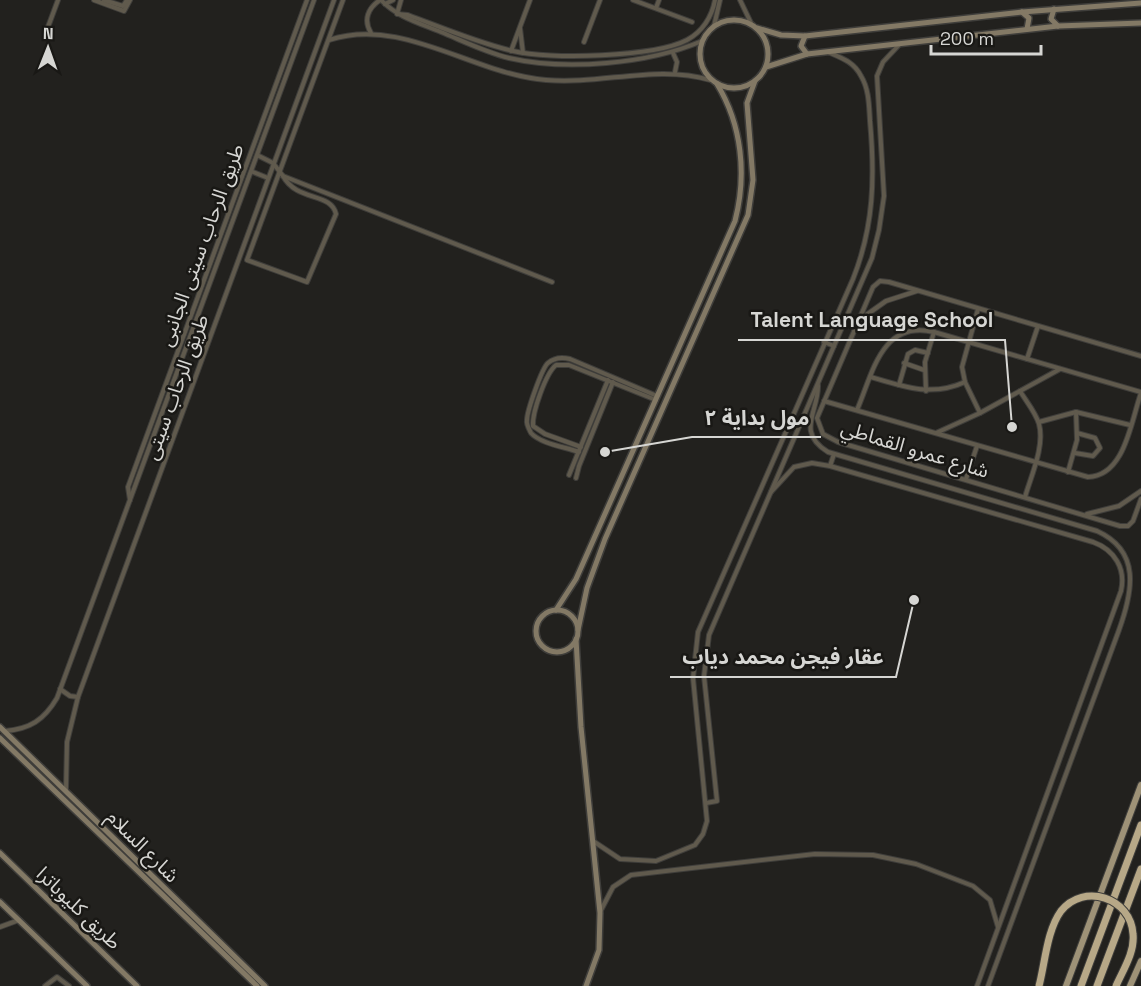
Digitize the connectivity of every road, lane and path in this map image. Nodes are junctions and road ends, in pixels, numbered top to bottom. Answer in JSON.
{"nodes":[{"id":1,"x":58,"y":0,"type":"edge"},
{"id":2,"x":94,"y":0,"type":"edge"},
{"id":3,"x":104,"y":0,"type":"edge"},
{"id":4,"x":128,"y":0,"type":"edge"},
{"id":5,"x":307,"y":0,"type":"edge"},
{"id":6,"x":334,"y":0,"type":"edge"},
{"id":7,"x":343,"y":0,"type":"edge"},
{"id":8,"x":381,"y":0,"type":"edge"},
{"id":9,"x":393,"y":0,"type":"edge"},
{"id":10,"x":401,"y":0,"type":"edge"},
{"id":11,"x":530,"y":0,"type":"edge"},
{"id":12,"x":600,"y":0,"type":"edge"},
{"id":13,"x":633,"y":0,"type":"edge"},
{"id":14,"x":659,"y":0,"type":"edge"},
{"id":15,"x":715,"y":0,"type":"edge"},
{"id":16,"x":720,"y":0,"type":"edge"},
{"id":17,"x":740,"y":0,"type":"edge"},
{"id":18,"x":314,"y":1,"type":"edge"},
{"id":19,"x":1141,"y":3,"type":"edge"},
{"id":20,"x":385,"y":4,"type":"junction"},
{"id":21,"x":656,"y":8,"type":"junction"},
{"id":22,"x":1054,"y":9,"type":"junction"},
{"id":23,"x":1022,"y":12,"type":"junction"},
{"id":24,"x":397,"y":14,"type":"junction"},
{"id":25,"x":692,"y":22,"type":"dead end"},
{"id":26,"x":1141,"y":23,"type":"edge"},
{"id":27,"x":520,"y":26,"type":"junction"},
{"id":28,"x":714,"y":26,"type":"junction"},
{"id":29,"x":1058,"y":26,"type":"junction"},
{"id":30,"x":754,"y":27,"type":"junction"},
{"id":31,"x":1027,"y":29,"type":"junction"},
{"id":32,"x":371,"y":33,"type":"junction"},
{"id":33,"x":45,"y":35,"type":"dead end"},
{"id":34,"x":805,"y":36,"type":"junction"},
{"id":35,"x":329,"y":40,"type":"junction"},
{"id":36,"x":702,"y":41,"type":"junction"},
{"id":37,"x":584,"y":42,"type":"dead end"},
{"id":38,"x":900,"y":44,"type":"junction"},
{"id":39,"x":511,"y":51,"type":"junction"},
{"id":40,"x":828,"y":52,"type":"junction"},
{"id":41,"x":523,"y":53,"type":"junction"},
{"id":42,"x":673,"y":53,"type":"junction"},
{"id":43,"x":807,"y":54,"type":"junction"},
{"id":44,"x":284,"y":62,"type":"junction"},
{"id":45,"x":291,"y":64,"type":"junction"},
{"id":46,"x":766,"y":67,"type":"junction"},
{"id":47,"x":675,"y":72,"type":"junction"},
{"id":48,"x":710,"y":80,"type":"junction"},
{"id":49,"x":755,"y":81,"type":"junction"},
{"id":50,"x":717,"y":84,"type":"junction"},
{"id":51,"x":302,"y":88,"type":"junction"},
{"id":52,"x":309,"y":91,"type":"junction"},
{"id":53,"x":877,"y":91,"type":"junction"},
{"id":54,"x":868,"y":92,"type":"junction"},
{"id":55,"x":740,"y":115,"type":"junction"},
{"id":56,"x":253,"y":146,"type":"junction"},
{"id":57,"x":261,"y":150,"type":"junction"},
{"id":58,"x":259,"y":156,"type":"junction"},
{"id":59,"x":273,"y":164,"type":"junction"},
{"id":60,"x":279,"y":170,"type":"junction"},
{"id":61,"x":253,"y":172,"type":"junction"},
{"id":62,"x":284,"y":176,"type":"junction"},
{"id":63,"x":268,"y":179,"type":"junction"},
{"id":64,"x":258,"y":207,"type":"junction"},
{"id":65,"x":265,"y":209,"type":"junction"},
{"id":66,"x":552,"y":282,"type":"dead end"},
{"id":67,"x":919,"y":291,"type":"junction"},
{"id":68,"x":698,"y":307,"type":"junction"},
{"id":69,"x":978,"y":309,"type":"junction"},
{"id":70,"x":707,"y":311,"type":"junction"},
{"id":71,"x":860,"y":320,"type":"junction"},
{"id":72,"x":691,"y":323,"type":"junction"},
{"id":73,"x":700,"y":326,"type":"junction"},
{"id":74,"x":1038,"y":326,"type":"junction"},
{"id":75,"x":830,"y":328,"type":"junction"},
{"id":76,"x":841,"y":332,"type":"junction"},
{"id":77,"x":934,"y":332,"type":"junction"},
{"id":78,"x":824,"y":342,"type":"junction"},
{"id":79,"x":969,"y":342,"type":"junction"},
{"id":80,"x":834,"y":346,"type":"junction"},
{"id":81,"x":928,"y":353,"type":"junction"},
{"id":82,"x":1141,"y":356,"type":"edge"},
{"id":83,"x":1027,"y":359,"type":"junction"},
{"id":84,"x":904,"y":363,"type":"junction"},
{"id":85,"x":1060,"y":369,"type":"junction"},
{"id":86,"x":924,"y":370,"type":"junction"},
{"id":87,"x":871,"y":378,"type":"junction"},
{"id":88,"x":610,"y":381,"type":"junction"},
{"id":89,"x":965,"y":382,"type":"junction"},
{"id":90,"x":818,"y":385,"type":"junction"},
{"id":91,"x":899,"y":386,"type":"junction"},
{"id":92,"x":638,"y":390,"type":"junction"},
{"id":93,"x":926,"y":391,"type":"junction"},
{"id":94,"x":1020,"y":391,"type":"junction"},
{"id":95,"x":1141,"y":392,"type":"edge"},
{"id":96,"x":537,"y":398,"type":"junction"},
{"id":97,"x":657,"y":398,"type":"junction"},
{"id":98,"x":824,"y":401,"type":"junction"},
{"id":99,"x":857,"y":410,"type":"junction"},
{"id":100,"x":1076,"y":412,"type":"junction"},
{"id":101,"x":980,"y":413,"type":"junction"},
{"id":102,"x":1039,"y":422,"type":"junction"},
{"id":103,"x":1130,"y":425,"type":"junction"},
{"id":104,"x":935,"y":433,"type":"junction"},
{"id":105,"x":1077,"y":433,"type":"junction"},
{"id":106,"x":977,"y":446,"type":"junction"},
{"id":107,"x":580,"y":449,"type":"junction"},
{"id":108,"x":1075,"y":453,"type":"junction"},
{"id":109,"x":834,"y":454,"type":"junction"},
{"id":110,"x":578,"y":460,"type":"junction"},
{"id":111,"x":1035,"y":462,"type":"junction"},
{"id":112,"x":830,"y":466,"type":"junction"},
{"id":113,"x":1068,"y":472,"type":"junction"},
{"id":114,"x":569,"y":475,"type":"dead end"},
{"id":115,"x":576,"y":478,"type":"dead end"},
{"id":116,"x":966,"y":479,"type":"junction"},
{"id":117,"x":1141,"y":491,"type":"edge"},
{"id":118,"x":771,"y":492,"type":"junction"},
{"id":119,"x":1025,"y":497,"type":"junction"},
{"id":120,"x":1141,"y":499,"type":"edge"},
{"id":121,"x":130,"y":500,"type":"junction"},
{"id":122,"x":1085,"y":514,"type":"junction"},
{"id":123,"x":738,"y":539,"type":"junction"},
{"id":124,"x":748,"y":544,"type":"junction"},
{"id":125,"x":730,"y":557,"type":"junction"},
{"id":126,"x":740,"y":562,"type":"junction"},
{"id":127,"x":574,"y":582,"type":"junction"},
{"id":128,"x":587,"y":588,"type":"junction"},
{"id":129,"x":556,"y":610,"type":"junction"},
{"id":130,"x":578,"y":630,"type":"junction"},
{"id":131,"x":576,"y":639,"type":"junction"},
{"id":132,"x":60,"y":689,"type":"junction"},
{"id":133,"x":78,"y":697,"type":"junction"},
{"id":134,"x":1081,"y":702,"type":"junction"},
{"id":135,"x":1092,"y":706,"type":"junction"},
{"id":136,"x":1073,"y":723,"type":"junction"},
{"id":137,"x":1084,"y":728,"type":"junction"},
{"id":138,"x":2,"y":729,"type":"edge"},
{"id":139,"x":0,"y":738,"type":"edge"},
{"id":140,"x":1141,"y":785,"type":"edge"},
{"id":141,"x":66,"y":789,"type":"junction"},
{"id":142,"x":706,"y":803,"type":"junction"},
{"id":143,"x":1141,"y":825,"type":"edge"},
{"id":144,"x":593,"y":841,"type":"junction"},
{"id":145,"x":0,"y":853,"type":"edge"},
{"id":146,"x":127,"y":855,"type":"junction"},
{"id":147,"x":656,"y":861,"type":"junction"},
{"id":148,"x":1141,"y":869,"type":"edge"},
{"id":149,"x":657,"y":871,"type":"junction"},
{"id":150,"x":0,"y":902,"type":"edge"},
{"id":151,"x":600,"y":913,"type":"junction"},
{"id":152,"x":20,"y":920,"type":"junction"},
{"id":153,"x":0,"y":927,"type":"edge"},
{"id":154,"x":998,"y":927,"type":"junction"},
{"id":155,"x":1141,"y":961,"type":"edge"},
{"id":156,"x":45,"y":986,"type":"edge"},
{"id":157,"x":69,"y":986,"type":"edge"},
{"id":158,"x":87,"y":986,"type":"edge"},
{"id":159,"x":137,"y":986,"type":"edge"},
{"id":160,"x":257,"y":986,"type":"edge"},
{"id":161,"x":265,"y":986,"type":"edge"},
{"id":162,"x":586,"y":986,"type":"edge"},
{"id":163,"x":977,"y":986,"type":"edge"},
{"id":164,"x":988,"y":986,"type":"edge"},
{"id":165,"x":1039,"y":986,"type":"edge"},
{"id":166,"x":1066,"y":986,"type":"edge"},
{"id":167,"x":1081,"y":986,"type":"edge"},
{"id":168,"x":1097,"y":986,"type":"edge"},
{"id":169,"x":1116,"y":986,"type":"edge"},
{"id":170,"x":1130,"y":986,"type":"edge"}],
"edges":[{"from":1,"to":33,"type":"street"},
{"from":2,"to":4,"type":"street"},
{"from":3,"to":4,"type":"street"},
{"from":5,"to":18,"type":"street"},
{"from":5,"to":44,"type":"street","name":"طريق الرحاب سيتى الجانبى"},
{"from":6,"to":51,"type":"street","name":"طريق الرحاب سيتى"},
{"from":7,"to":35,"type":"street"},
{"from":8,"to":20,"type":"street"},
{"from":8,"to":32,"type":"street"},
{"from":9,"to":20,"type":"street"},
{"from":10,"to":24,"type":"street"},
{"from":11,"to":27,"type":"street"},
{"from":12,"to":37,"type":"street"},
{"from":13,"to":21,"type":"street"},
{"from":14,"to":21,"type":"street"},
{"from":15,"to":41,"type":"street"},
{"from":16,"to":28,"type":"street"},
{"from":17,"to":30,"type":"street"},
{"from":18,"to":45,"type":"street","name":"طريق الرحاب سيتى"},
{"from":19,"to":22,"type":"street"},
{"from":20,"to":24,"type":"street"},
{"from":21,"to":25,"type":"street"},
{"from":22,"to":23,"type":"street"},
{"from":22,"to":29,"type":"street"},
{"from":23,"to":31,"type":"street"},
{"from":23,"to":34,"type":"street"},
{"from":24,"to":39,"type":"street"},
{"from":24,"to":42,"type":"street"},
{"from":26,"to":29,"type":"street"},
{"from":27,"to":39,"type":"street"},
{"from":27,"to":41,"type":"street"},
{"from":28,"to":30,"type":"street"},
{"from":28,"to":36,"type":"street"},
{"from":29,"to":31,"type":"street"},
{"from":30,"to":34,"type":"street"},
{"from":30,"to":46,"type":"street"},
{"from":31,"to":38,"type":"street"},
{"from":32,"to":35,"type":"street"},
{"from":32,"to":47,"type":"street"},
{"from":34,"to":43,"type":"street"},
{"from":35,"to":52,"type":"street"},
{"from":36,"to":42,"type":"street"},
{"from":36,"to":48,"type":"street"},
{"from":38,"to":40,"type":"street"},
{"from":38,"to":53,"type":"street"},
{"from":39,"to":41,"type":"street"},
{"from":40,"to":43,"type":"street"},
{"from":40,"to":54,"type":"street"},
{"from":42,"to":47,"type":"street"},
{"from":43,"to":46,"type":"street"},
{"from":44,"to":45,"type":"street"},
{"from":44,"to":56,"type":"street","name":"طريق الرحاب سيتى الجانبى"},
{"from":45,"to":57,"type":"street","name":"طريق الرحاب سيتى"},
{"from":46,"to":49,"type":"street"},
{"from":47,"to":48,"type":"street"},
{"from":48,"to":50,"type":"street"},
{"from":49,"to":50,"type":"street"},
{"from":49,"to":55,"type":"street"},
{"from":50,"to":55,"type":"street"},
{"from":51,"to":52,"type":"street"},
{"from":51,"to":59,"type":"street","name":"طريق الرحاب سيتى"},
{"from":52,"to":60,"type":"street"},
{"from":53,"to":54,"type":"street"},
{"from":53,"to":76,"type":"street"},
{"from":54,"to":75,"type":"street"},
{"from":55,"to":68,"type":"street"},
{"from":55,"to":70,"type":"street"},
{"from":56,"to":57,"type":"street"},
{"from":56,"to":121,"type":"street","name":"طريق الرحاب سيتى الجانبى"},
{"from":57,"to":58,"type":"street","name":"طريق الرحاب سيتى"},
{"from":58,"to":59,"type":"street"},
{"from":58,"to":61,"type":"street","name":"طريق الرحاب سيتى"},
{"from":59,"to":60,"type":"street"},
{"from":59,"to":63,"type":"street","name":"طريق الرحاب سيتى"},
{"from":60,"to":62,"type":"street"},
{"from":60,"to":65,"type":"street"},
{"from":61,"to":63,"type":"street"},
{"from":61,"to":121,"type":"street","name":"طريق الرحاب سيتى"},
{"from":62,"to":65,"type":"street"},
{"from":62,"to":66,"type":"street"},
{"from":63,"to":64,"type":"street","name":"طريق الرحاب سيتى"},
{"from":64,"to":65,"type":"street"},
{"from":64,"to":133,"type":"street","name":"طريق الرحاب سيتى"},
{"from":67,"to":69,"type":"street","name":"شارع عمرو القماطي"},
{"from":67,"to":71,"type":"street","name":"شارع عمرو القماطي"},
{"from":67,"to":71,"type":"street","name":"شارع عمرو القماطي"},
{"from":68,"to":70,"type":"street"},
{"from":68,"to":72,"type":"street"},
{"from":69,"to":74,"type":"street","name":"شارع عمرو القماطي"},
{"from":69,"to":79,"type":"street"},
{"from":70,"to":73,"type":"street"},
{"from":71,"to":98,"type":"street","name":"شارع عمرو القماطي"},
{"from":72,"to":73,"type":"street"},
{"from":72,"to":97,"type":"street"},
{"from":73,"to":128,"type":"street"},
{"from":74,"to":82,"type":"street","name":"شارع عمرو القماطي"},
{"from":74,"to":83,"type":"street"},
{"from":75,"to":76,"type":"street"},
{"from":75,"to":78,"type":"street"},
{"from":76,"to":80,"type":"street"},
{"from":77,"to":79,"type":"street"},
{"from":77,"to":81,"type":"street"},
{"from":77,"to":87,"type":"street"},
{"from":78,"to":80,"type":"street"},
{"from":78,"to":123,"type":"street"},
{"from":79,"to":83,"type":"street"},
{"from":79,"to":89,"type":"street"},
{"from":80,"to":90,"type":"street"},
{"from":81,"to":84,"type":"street"},
{"from":81,"to":86,"type":"street"},
{"from":83,"to":85,"type":"street"},
{"from":84,"to":86,"type":"street"},
{"from":84,"to":91,"type":"street"},
{"from":85,"to":94,"type":"street"},
{"from":85,"to":95,"type":"street"},
{"from":86,"to":93,"type":"street"},
{"from":87,"to":91,"type":"street"},
{"from":87,"to":99,"type":"street"},
{"from":88,"to":92,"type":"street"},
{"from":88,"to":96,"type":"street"},
{"from":88,"to":107,"type":"street"},
{"from":88,"to":110,"type":"street"},
{"from":89,"to":93,"type":"street"},
{"from":89,"to":101,"type":"street"},
{"from":90,"to":109,"type":"street"},
{"from":90,"to":118,"type":"street"},
{"from":91,"to":93,"type":"street"},
{"from":92,"to":96,"type":"street"},
{"from":92,"to":97,"type":"street"},
{"from":94,"to":101,"type":"street"},
{"from":94,"to":102,"type":"street"},
{"from":95,"to":103,"type":"street"},
{"from":96,"to":107,"type":"street"},
{"from":97,"to":127,"type":"street"},
{"from":98,"to":99,"type":"street"},
{"from":98,"to":116,"type":"street","name":"شارع عمرو القماطي"},
{"from":99,"to":104,"type":"street"},
{"from":100,"to":102,"type":"street"},
{"from":100,"to":103,"type":"street"},
{"from":100,"to":105,"type":"street"},
{"from":101,"to":104,"type":"street"},
{"from":102,"to":111,"type":"street"},
{"from":103,"to":113,"type":"street"},
{"from":104,"to":106,"type":"street"},
{"from":105,"to":108,"type":"street"},
{"from":105,"to":108,"type":"street"},
{"from":106,"to":111,"type":"street"},
{"from":106,"to":116,"type":"street"},
{"from":107,"to":110,"type":"street"},
{"from":108,"to":113,"type":"street"},
{"from":109,"to":112,"type":"street"},
{"from":109,"to":135,"type":"street"},
{"from":110,"to":114,"type":"street"},
{"from":110,"to":115,"type":"street"},
{"from":111,"to":113,"type":"street"},
{"from":111,"to":119,"type":"street"},
{"from":112,"to":118,"type":"street"},
{"from":112,"to":134,"type":"street"},
{"from":116,"to":119,"type":"street","name":"شارع عمرو القماطي"},
{"from":117,"to":122,"type":"street","name":"شارع عمرو القماطي"},
{"from":118,"to":124,"type":"street"},
{"from":119,"to":122,"type":"street","name":"شارع عمرو القماطي"},
{"from":120,"to":122,"type":"street","name":"شارع عمرو القماطي"},
{"from":121,"to":132,"type":"street","name":"طريق الرحاب سيتى"},
{"from":123,"to":124,"type":"street"},
{"from":123,"to":125,"type":"street"},
{"from":124,"to":126,"type":"street"},
{"from":125,"to":126,"type":"street"},
{"from":125,"to":142,"type":"street"},
{"from":126,"to":142,"type":"street"},
{"from":127,"to":128,"type":"street"},
{"from":127,"to":129,"type":"street"},
{"from":128,"to":130,"type":"street"},
{"from":129,"to":130,"type":"street"},
{"from":129,"to":131,"type":"street"},
{"from":130,"to":131,"type":"street"},
{"from":131,"to":144,"type":"street"},
{"from":132,"to":133,"type":"street"},
{"from":132,"to":138,"type":"street","name":"طريق الرحاب سيتى"},
{"from":133,"to":141,"type":"street","name":"طريق الرحاب سيتى"},
{"from":134,"to":135,"type":"street"},
{"from":134,"to":136,"type":"street"},
{"from":135,"to":137,"type":"street"},
{"from":136,"to":137,"type":"street"},
{"from":136,"to":154,"type":"street"},
{"from":137,"to":164,"type":"street"},
{"from":138,"to":141,"type":"street","name":"شارع السلام"},
{"from":139,"to":146,"type":"street","name":"شارع السلام"},
{"from":140,"to":166,"type":"main road"},
{"from":141,"to":146,"type":"street","name":"شارع السلام"},
{"from":142,"to":147,"type":"street"},
{"from":143,"to":167,"type":"highway"},
{"from":144,"to":147,"type":"street"},
{"from":144,"to":151,"type":"street"},
{"from":145,"to":159,"type":"street","name":"طريق كليوباترا"},
{"from":146,"to":160,"type":"street","name":"شارع السلام"},
{"from":146,"to":161,"type":"street","name":"شارع السلام"},
{"from":147,"to":149,"type":"street"},
{"from":148,"to":168,"type":"highway"},
{"from":149,"to":151,"type":"street"},
{"from":149,"to":154,"type":"street"},
{"from":150,"to":152,"type":"street"},
{"from":151,"to":162,"type":"street"},
{"from":152,"to":153,"type":"street"},
{"from":152,"to":158,"type":"street"},
{"from":154,"to":163,"type":"street"},
{"from":155,"to":170,"type":"main road"},
{"from":156,"to":157,"type":"street"},
{"from":165,"to":169,"type":"highway","bridge":true}]}
